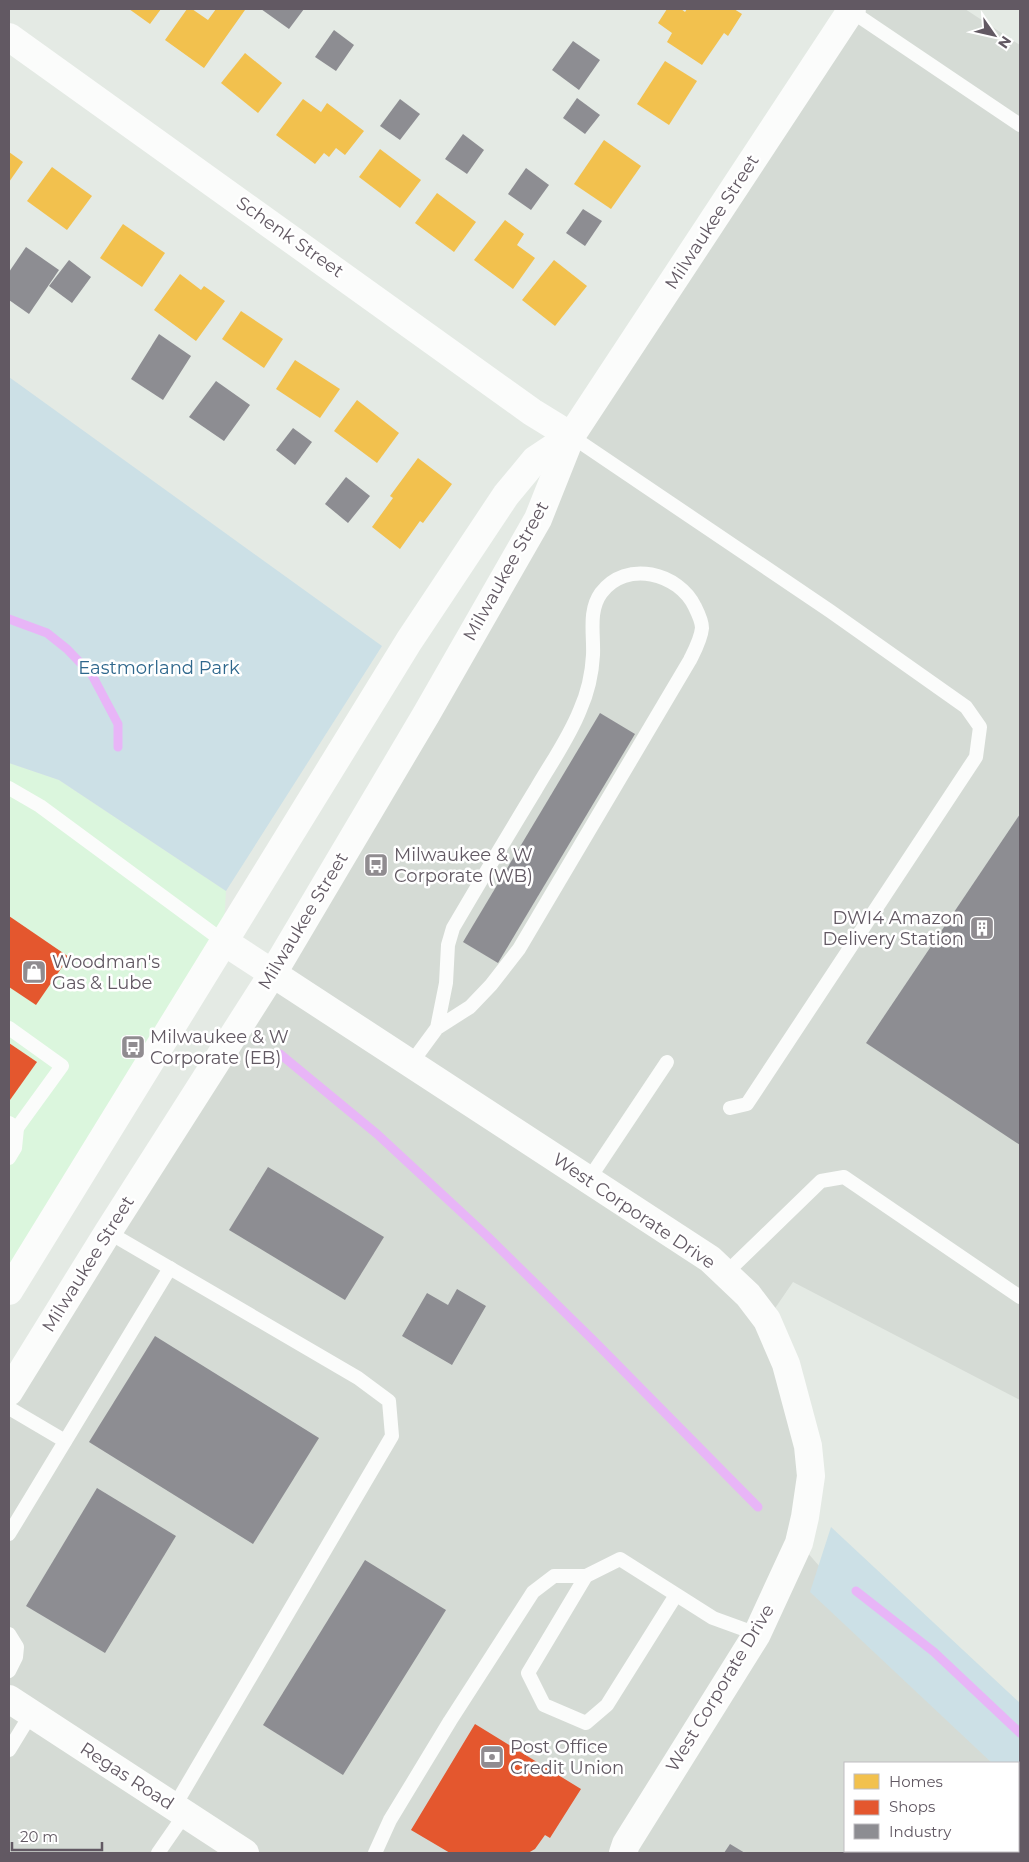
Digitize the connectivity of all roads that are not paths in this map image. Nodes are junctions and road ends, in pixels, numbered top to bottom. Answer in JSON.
{"nodes":[{"id":1,"x":852,"y":10,"type":"edge"},
{"id":2,"x":9,"y":37,"type":"edge"},
{"id":3,"x":1020,"y":125,"type":"edge"},
{"id":4,"x":571,"y":436,"type":"junction"},
{"id":5,"x":9,"y":788,"type":"edge"},
{"id":6,"x":223,"y":941,"type":"junction"},
{"id":7,"x":273,"y":973,"type":"junction"},
{"id":8,"x":9,"y":1028,"type":"edge"},
{"id":9,"x":437,"y":1028,"type":"junction"},
{"id":10,"x":412,"y":1062,"type":"junction"},
{"id":11,"x":667,"y":1062,"type":"dead end"},
{"id":12,"x":730,"y":1108,"type":"dead end"},
{"id":13,"x":13,"y":1126,"type":"edge"},
{"id":14,"x":9,"y":1158,"type":"edge"},
{"id":15,"x":588,"y":1179,"type":"junction"},
{"id":16,"x":108,"y":1232,"type":"junction"},
{"id":17,"x":170,"y":1268,"type":"junction"},
{"id":18,"x":725,"y":1274,"type":"junction"},
{"id":19,"x":10,"y":1284,"type":"edge"},
{"id":20,"x":1020,"y":1297,"type":"edge"},
{"id":21,"x":9,"y":1392,"type":"edge"},
{"id":22,"x":9,"y":1408,"type":"edge"},
{"id":23,"x":65,"y":1441,"type":"junction"},
{"id":24,"x":9,"y":1534,"type":"edge"},
{"id":25,"x":586,"y":1576,"type":"junction"},
{"id":26,"x":676,"y":1595,"type":"junction"},
{"id":27,"x":9,"y":1634,"type":"edge"},
{"id":28,"x":757,"y":1634,"type":"junction"},
{"id":29,"x":9,"y":1670,"type":"edge"},
{"id":30,"x":9,"y":1699,"type":"edge"},
{"id":31,"x":31,"y":1714,"type":"junction"},
{"id":32,"x":9,"y":1750,"type":"edge"},
{"id":33,"x":179,"y":1810,"type":"junction"},
{"id":34,"x":158,"y":1853,"type":"edge"},
{"id":35,"x":244,"y":1853,"type":"edge"},
{"id":36,"x":376,"y":1853,"type":"edge"},
{"id":37,"x":624,"y":1853,"type":"edge"}],
"edges":[{"from":1,"to":3,"type":"lane"},
{"from":1,"to":4,"type":"street","name":"Milwaukee Street"},
{"from":2,"to":4,"type":"street","name":"Schenk Street"},
{"from":4,"to":6,"type":"street","name":"Milwaukee Street"},
{"from":4,"to":7,"type":"street","name":"Milwaukee Street"},
{"from":4,"to":12,"type":"lane"},
{"from":5,"to":6,"type":"lane"},
{"from":6,"to":7,"type":"street","name":"West Corporate Drive"},
{"from":6,"to":19,"type":"street","name":"Milwaukee Street"},
{"from":7,"to":10,"type":"street","name":"West Corporate Drive"},
{"from":7,"to":16,"type":"street","name":"Milwaukee Street"},
{"from":8,"to":13,"type":"lane"},
{"from":9,"to":9,"type":"lane"},
{"from":9,"to":10,"type":"lane"},
{"from":10,"to":15,"type":"street","name":"West Corporate Drive"},
{"from":11,"to":15,"type":"lane"},
{"from":13,"to":14,"type":"lane"},
{"from":15,"to":18,"type":"street","name":"West Corporate Drive"},
{"from":16,"to":17,"type":"lane"},
{"from":16,"to":21,"type":"street","name":"Milwaukee Street"},
{"from":17,"to":23,"type":"lane"},
{"from":17,"to":33,"type":"lane"},
{"from":18,"to":20,"type":"lane"},
{"from":18,"to":28,"type":"street","name":"West Corporate Drive"},
{"from":22,"to":23,"type":"lane"},
{"from":23,"to":24,"type":"lane"},
{"from":25,"to":26,"type":"lane"},
{"from":25,"to":26,"type":"lane"},
{"from":25,"to":36,"type":"lane"},
{"from":26,"to":28,"type":"lane"},
{"from":27,"to":29,"type":"lane"},
{"from":28,"to":37,"type":"street","name":"West Corporate Drive"},
{"from":30,"to":31,"type":"street","name":"Regas Road"},
{"from":31,"to":32,"type":"lane"},
{"from":31,"to":33,"type":"street","name":"Regas Road"},
{"from":33,"to":34,"type":"lane"},
{"from":33,"to":35,"type":"street","name":"Regas Road"}]}
